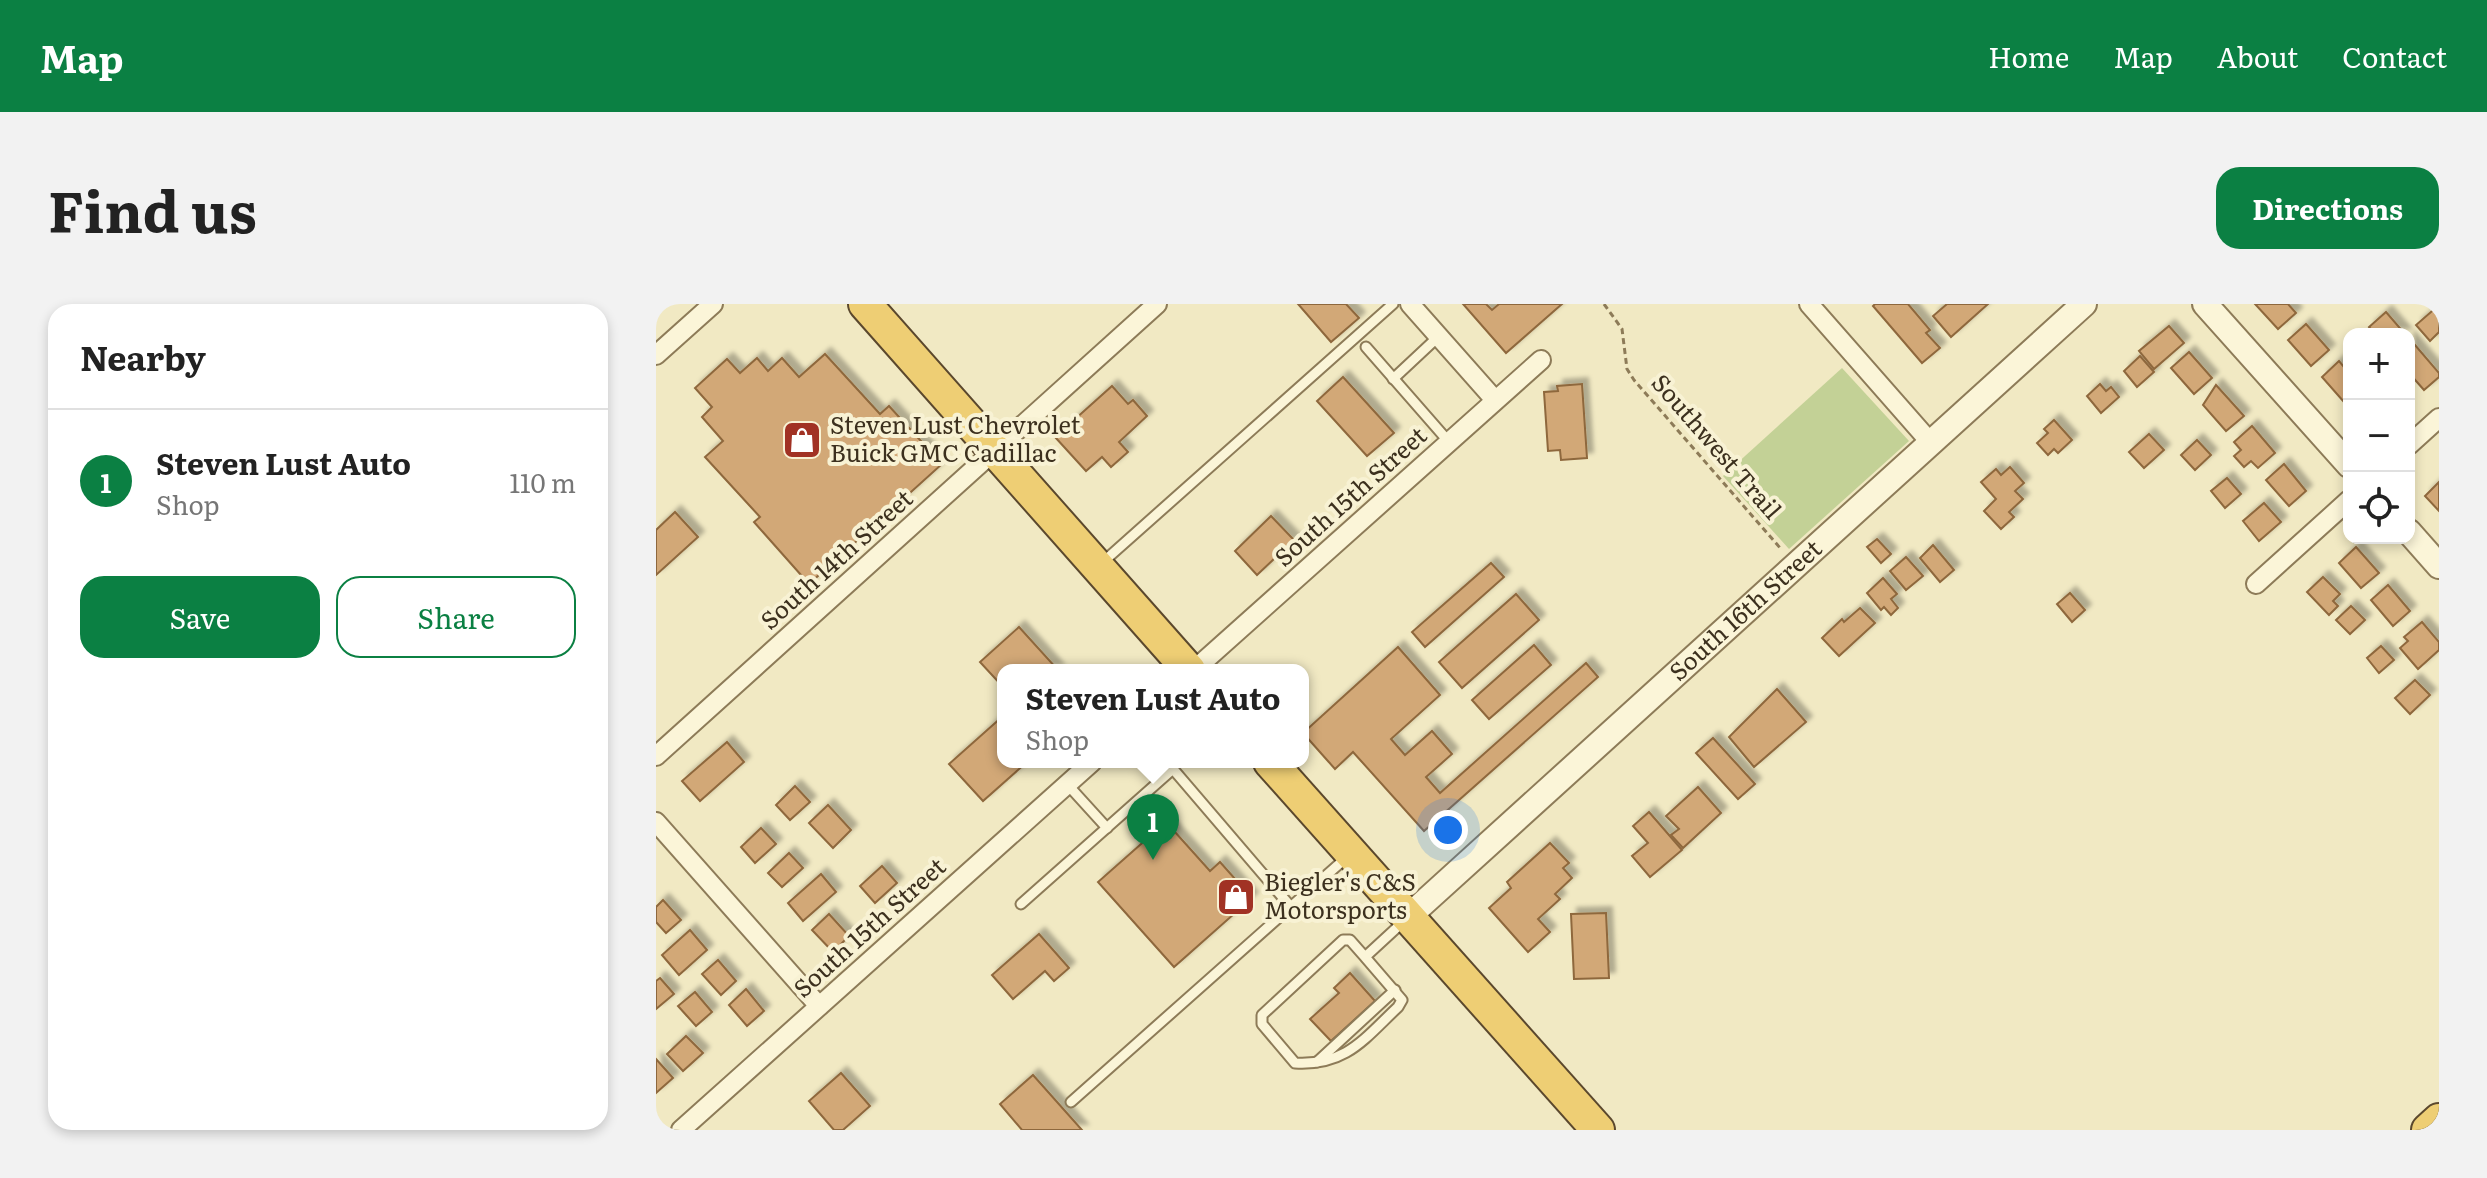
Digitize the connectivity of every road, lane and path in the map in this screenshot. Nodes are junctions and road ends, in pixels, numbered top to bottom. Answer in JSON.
{"nodes":[{"id":1,"x":713,"y":304,"type":"edge"},
{"id":2,"x":865,"y":304,"type":"edge"},
{"id":3,"x":1157,"y":304,"type":"edge"},
{"id":4,"x":1393,"y":304,"type":"edge"},
{"id":5,"x":1410,"y":304,"type":"edge"},
{"id":6,"x":1604,"y":304,"type":"edge"},
{"id":7,"x":2084,"y":304,"type":"edge"},
{"id":8,"x":2205,"y":304,"type":"edge"},
{"id":9,"x":1815,"y":306,"type":"edge"},
{"id":10,"x":1439,"y":336,"type":"junction"},
{"id":11,"x":1366,"y":347,"type":"dead end"},
{"id":12,"x":656,"y":355,"type":"edge"},
{"id":13,"x":1541,"y":360,"type":"dead end"},
{"id":14,"x":1393,"y":379,"type":"junction"},
{"id":15,"x":1495,"y":400,"type":"junction"},
{"id":16,"x":2439,"y":418,"type":"edge"},
{"id":17,"x":2415,"y":440,"type":"edge"},
{"id":18,"x":1449,"y":442,"type":"junction"},
{"id":19,"x":1931,"y":443,"type":"junction"},
{"id":20,"x":995,"y":451,"type":"junction"},
{"id":21,"x":2343,"y":458,"type":"edge"},
{"id":22,"x":2343,"y":505,"type":"edge"},
{"id":23,"x":2415,"y":539,"type":"edge"},
{"id":24,"x":1795,"y":565,"type":"junction"},
{"id":25,"x":2439,"y":566,"type":"edge"},
{"id":26,"x":1097,"y":567,"type":"junction"},
{"id":27,"x":2256,"y":584,"type":"dead end"},
{"id":28,"x":1186,"y":664,"type":"edge"},
{"id":29,"x":1198,"y":664,"type":"edge"},
{"id":30,"x":656,"y":756,"type":"edge"},
{"id":31,"x":1085,"y":768,"type":"edge"},
{"id":32,"x":1168,"y":768,"type":"edge"},
{"id":33,"x":1172,"y":768,"type":"edge"},
{"id":34,"x":1275,"y":768,"type":"edge"},
{"id":35,"x":1067,"y":784,"type":"junction"},
{"id":36,"x":656,"y":822,"type":"edge"},
{"id":37,"x":1107,"y":828,"type":"junction"},
{"id":38,"x":1351,"y":853,"type":"junction"},
{"id":39,"x":1021,"y":904,"type":"dead end"},
{"id":40,"x":1291,"y":907,"type":"junction"},
{"id":41,"x":1408,"y":917,"type":"junction"},
{"id":42,"x":1365,"y":957,"type":"junction"},
{"id":43,"x":1395,"y":990,"type":"junction"},
{"id":44,"x":819,"y":1006,"type":"junction"},
{"id":45,"x":1314,"y":1064,"type":"junction"},
{"id":46,"x":1071,"y":1102,"type":"dead end"},
{"id":47,"x":2439,"y":1120,"type":"edge"},
{"id":48,"x":681,"y":1130,"type":"edge"},
{"id":49,"x":1598,"y":1130,"type":"edge"},
{"id":50,"x":2428,"y":1130,"type":"edge"}],
"edges":[{"from":1,"to":12,"type":"street"},
{"from":2,"to":20,"type":"highway"},
{"from":3,"to":20,"type":"street","name":"South 14th Street"},
{"from":4,"to":26,"type":"lane"},
{"from":5,"to":10,"type":"street"},
{"from":6,"to":24,"type":"path","name":"Southwest Trail"},
{"from":7,"to":19,"type":"street","name":"South 16th Street"},
{"from":8,"to":21,"type":"street"},
{"from":9,"to":19,"type":"street"},
{"from":10,"to":14,"type":"lane"},
{"from":10,"to":15,"type":"street"},
{"from":11,"to":14,"type":"lane"},
{"from":13,"to":15,"type":"street","name":"South 15th Street"},
{"from":14,"to":18,"type":"lane"},
{"from":15,"to":18,"type":"street","name":"South 15th Street"},
{"from":16,"to":17,"type":"street"},
{"from":18,"to":29,"type":"street","name":"South 15th Street"},
{"from":19,"to":24,"type":"street","name":"South 16th Street"},
{"from":20,"to":26,"type":"highway"},
{"from":20,"to":30,"type":"street","name":"South 14th Street"},
{"from":22,"to":27,"type":"street"},
{"from":23,"to":25,"type":"street"},
{"from":24,"to":41,"type":"street","name":"South 16th Street"},
{"from":26,"to":28,"type":"highway"},
{"from":31,"to":35,"type":"street","name":"South 15th Street"},
{"from":32,"to":37,"type":"lane"},
{"from":33,"to":40,"type":"lane"},
{"from":34,"to":38,"type":"highway"},
{"from":35,"to":37,"type":"lane"},
{"from":35,"to":44,"type":"street","name":"South 15th Street"},
{"from":36,"to":44,"type":"street"},
{"from":37,"to":39,"type":"lane"},
{"from":38,"to":40,"type":"lane"},
{"from":38,"to":41,"type":"highway"},
{"from":40,"to":46,"type":"lane"},
{"from":41,"to":42,"type":"lane"},
{"from":41,"to":49,"type":"highway"},
{"from":42,"to":43,"type":"lane"},
{"from":42,"to":45,"type":"lane"},
{"from":43,"to":45,"type":"lane"},
{"from":43,"to":45,"type":"lane"},
{"from":44,"to":48,"type":"street","name":"South 15th Street"},
{"from":47,"to":50,"type":"highway"}]}
